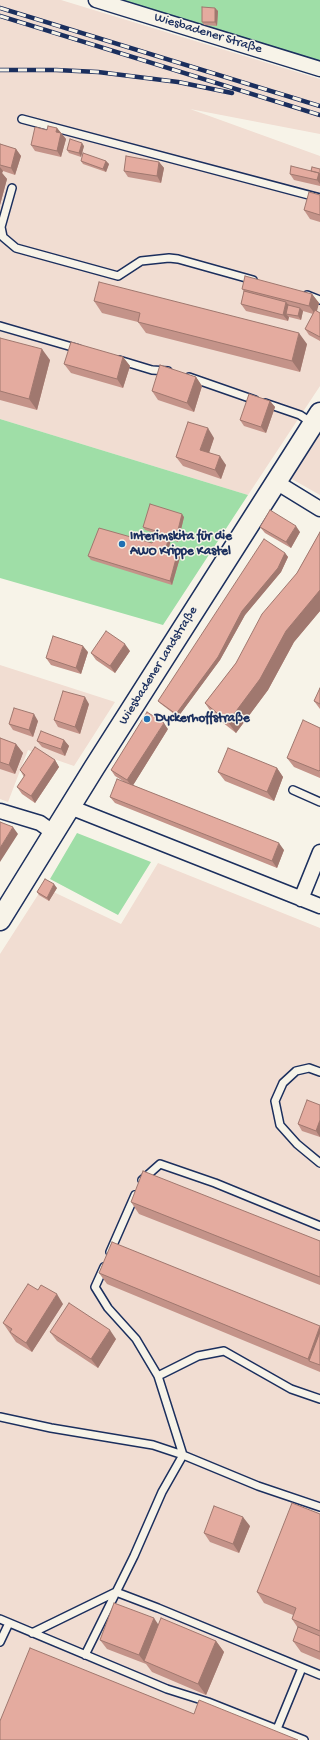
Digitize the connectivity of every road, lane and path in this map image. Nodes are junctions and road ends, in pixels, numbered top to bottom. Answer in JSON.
{"nodes":[{"id":1,"x":96,"y":0,"type":"edge"},
{"id":2,"x":320,"y":69,"type":"edge"},
{"id":3,"x":22,"y":119,"type":"dead end"},
{"id":4,"x":12,"y":188,"type":"dead end"},
{"id":5,"x":320,"y":198,"type":"edge"},
{"id":6,"x":259,"y":282,"type":"edge"},
{"id":7,"x":296,"y":292,"type":"edge"},
{"id":8,"x":320,"y":300,"type":"edge"},
{"id":9,"x":0,"y":326,"type":"edge"},
{"id":10,"x":83,"y":350,"type":"edge"},
{"id":11,"x":114,"y":359,"type":"edge"},
{"id":12,"x":174,"y":372,"type":"edge"},
{"id":13,"x":181,"y":374,"type":"edge"},
{"id":14,"x":317,"y":419,"type":"edge"},
{"id":15,"x":276,"y":482,"type":"junction"},
{"id":16,"x":320,"y":509,"type":"edge"},
{"id":17,"x":293,"y":790,"type":"dead end"},
{"id":18,"x":320,"y":802,"type":"edge"},
{"id":19,"x":70,"y":807,"type":"junction"},
{"id":20,"x":0,"y":811,"type":"edge"},
{"id":21,"x":54,"y":833,"type":"junction"},
{"id":22,"x":320,"y":852,"type":"edge"},
{"id":23,"x":301,"y":899,"type":"junction"},
{"id":24,"x":320,"y":906,"type":"edge"},
{"id":25,"x":0,"y":920,"type":"edge"},
{"id":26,"x":320,"y":1072,"type":"edge"},
{"id":27,"x":320,"y":1163,"type":"edge"},
{"id":28,"x":320,"y":1226,"type":"edge"},
{"id":29,"x":158,"y":1376,"type":"junction"},
{"id":30,"x":320,"y":1399,"type":"edge"},
{"id":31,"x":0,"y":1417,"type":"edge"},
{"id":32,"x":183,"y":1455,"type":"junction"},
{"id":33,"x":320,"y":1507,"type":"edge"},
{"id":34,"x":116,"y":1592,"type":"junction"},
{"id":35,"x":0,"y":1619,"type":"edge"},
{"id":36,"x":9,"y":1623,"type":"junction"},
{"id":37,"x":32,"y":1633,"type":"junction"},
{"id":38,"x":0,"y":1642,"type":"edge"},
{"id":39,"x":85,"y":1655,"type":"junction"},
{"id":40,"x":302,"y":1668,"type":"junction"},
{"id":41,"x":320,"y":1675,"type":"edge"},
{"id":42,"x":277,"y":1729,"type":"junction"},
{"id":43,"x":304,"y":1740,"type":"edge"}],
"edges":[{"from":1,"to":2,"type":"street","name":"Wiesbadener Straße"},
{"from":3,"to":5,"type":"lane"},
{"from":4,"to":6,"type":"lane"},
{"from":7,"to":8,"type":"lane"},
{"from":9,"to":10,"type":"lane"},
{"from":11,"to":12,"type":"lane"},
{"from":13,"to":14,"type":"lane"},
{"from":14,"to":15,"type":"main road","name":"Wiesbadener Landstraße"},
{"from":15,"to":16,"type":"street"},
{"from":15,"to":19,"type":"main road","name":"Wiesbadener Landstraße"},
{"from":17,"to":18,"type":"lane"},
{"from":19,"to":21,"type":"main road","name":"Wiesbadener Landstraße"},
{"from":19,"to":23,"type":"street"},
{"from":20,"to":21,"type":"street"},
{"from":21,"to":25,"type":"main road","name":"Wiesbadener Landstraße"},
{"from":22,"to":23,"type":"street"},
{"from":23,"to":24,"type":"street"},
{"from":26,"to":27,"type":"lane"},
{"from":28,"to":29,"type":"lane"},
{"from":29,"to":30,"type":"lane"},
{"from":29,"to":32,"type":"lane"},
{"from":31,"to":32,"type":"lane"},
{"from":32,"to":33,"type":"lane"},
{"from":32,"to":34,"type":"lane"},
{"from":34,"to":37,"type":"lane"},
{"from":34,"to":39,"type":"lane"},
{"from":34,"to":40,"type":"lane"},
{"from":35,"to":36,"type":"lane"},
{"from":36,"to":37,"type":"lane"},
{"from":36,"to":38,"type":"lane"},
{"from":37,"to":39,"type":"lane"},
{"from":39,"to":42,"type":"lane"},
{"from":40,"to":41,"type":"lane"},
{"from":40,"to":42,"type":"lane"},
{"from":42,"to":43,"type":"lane"}]}
